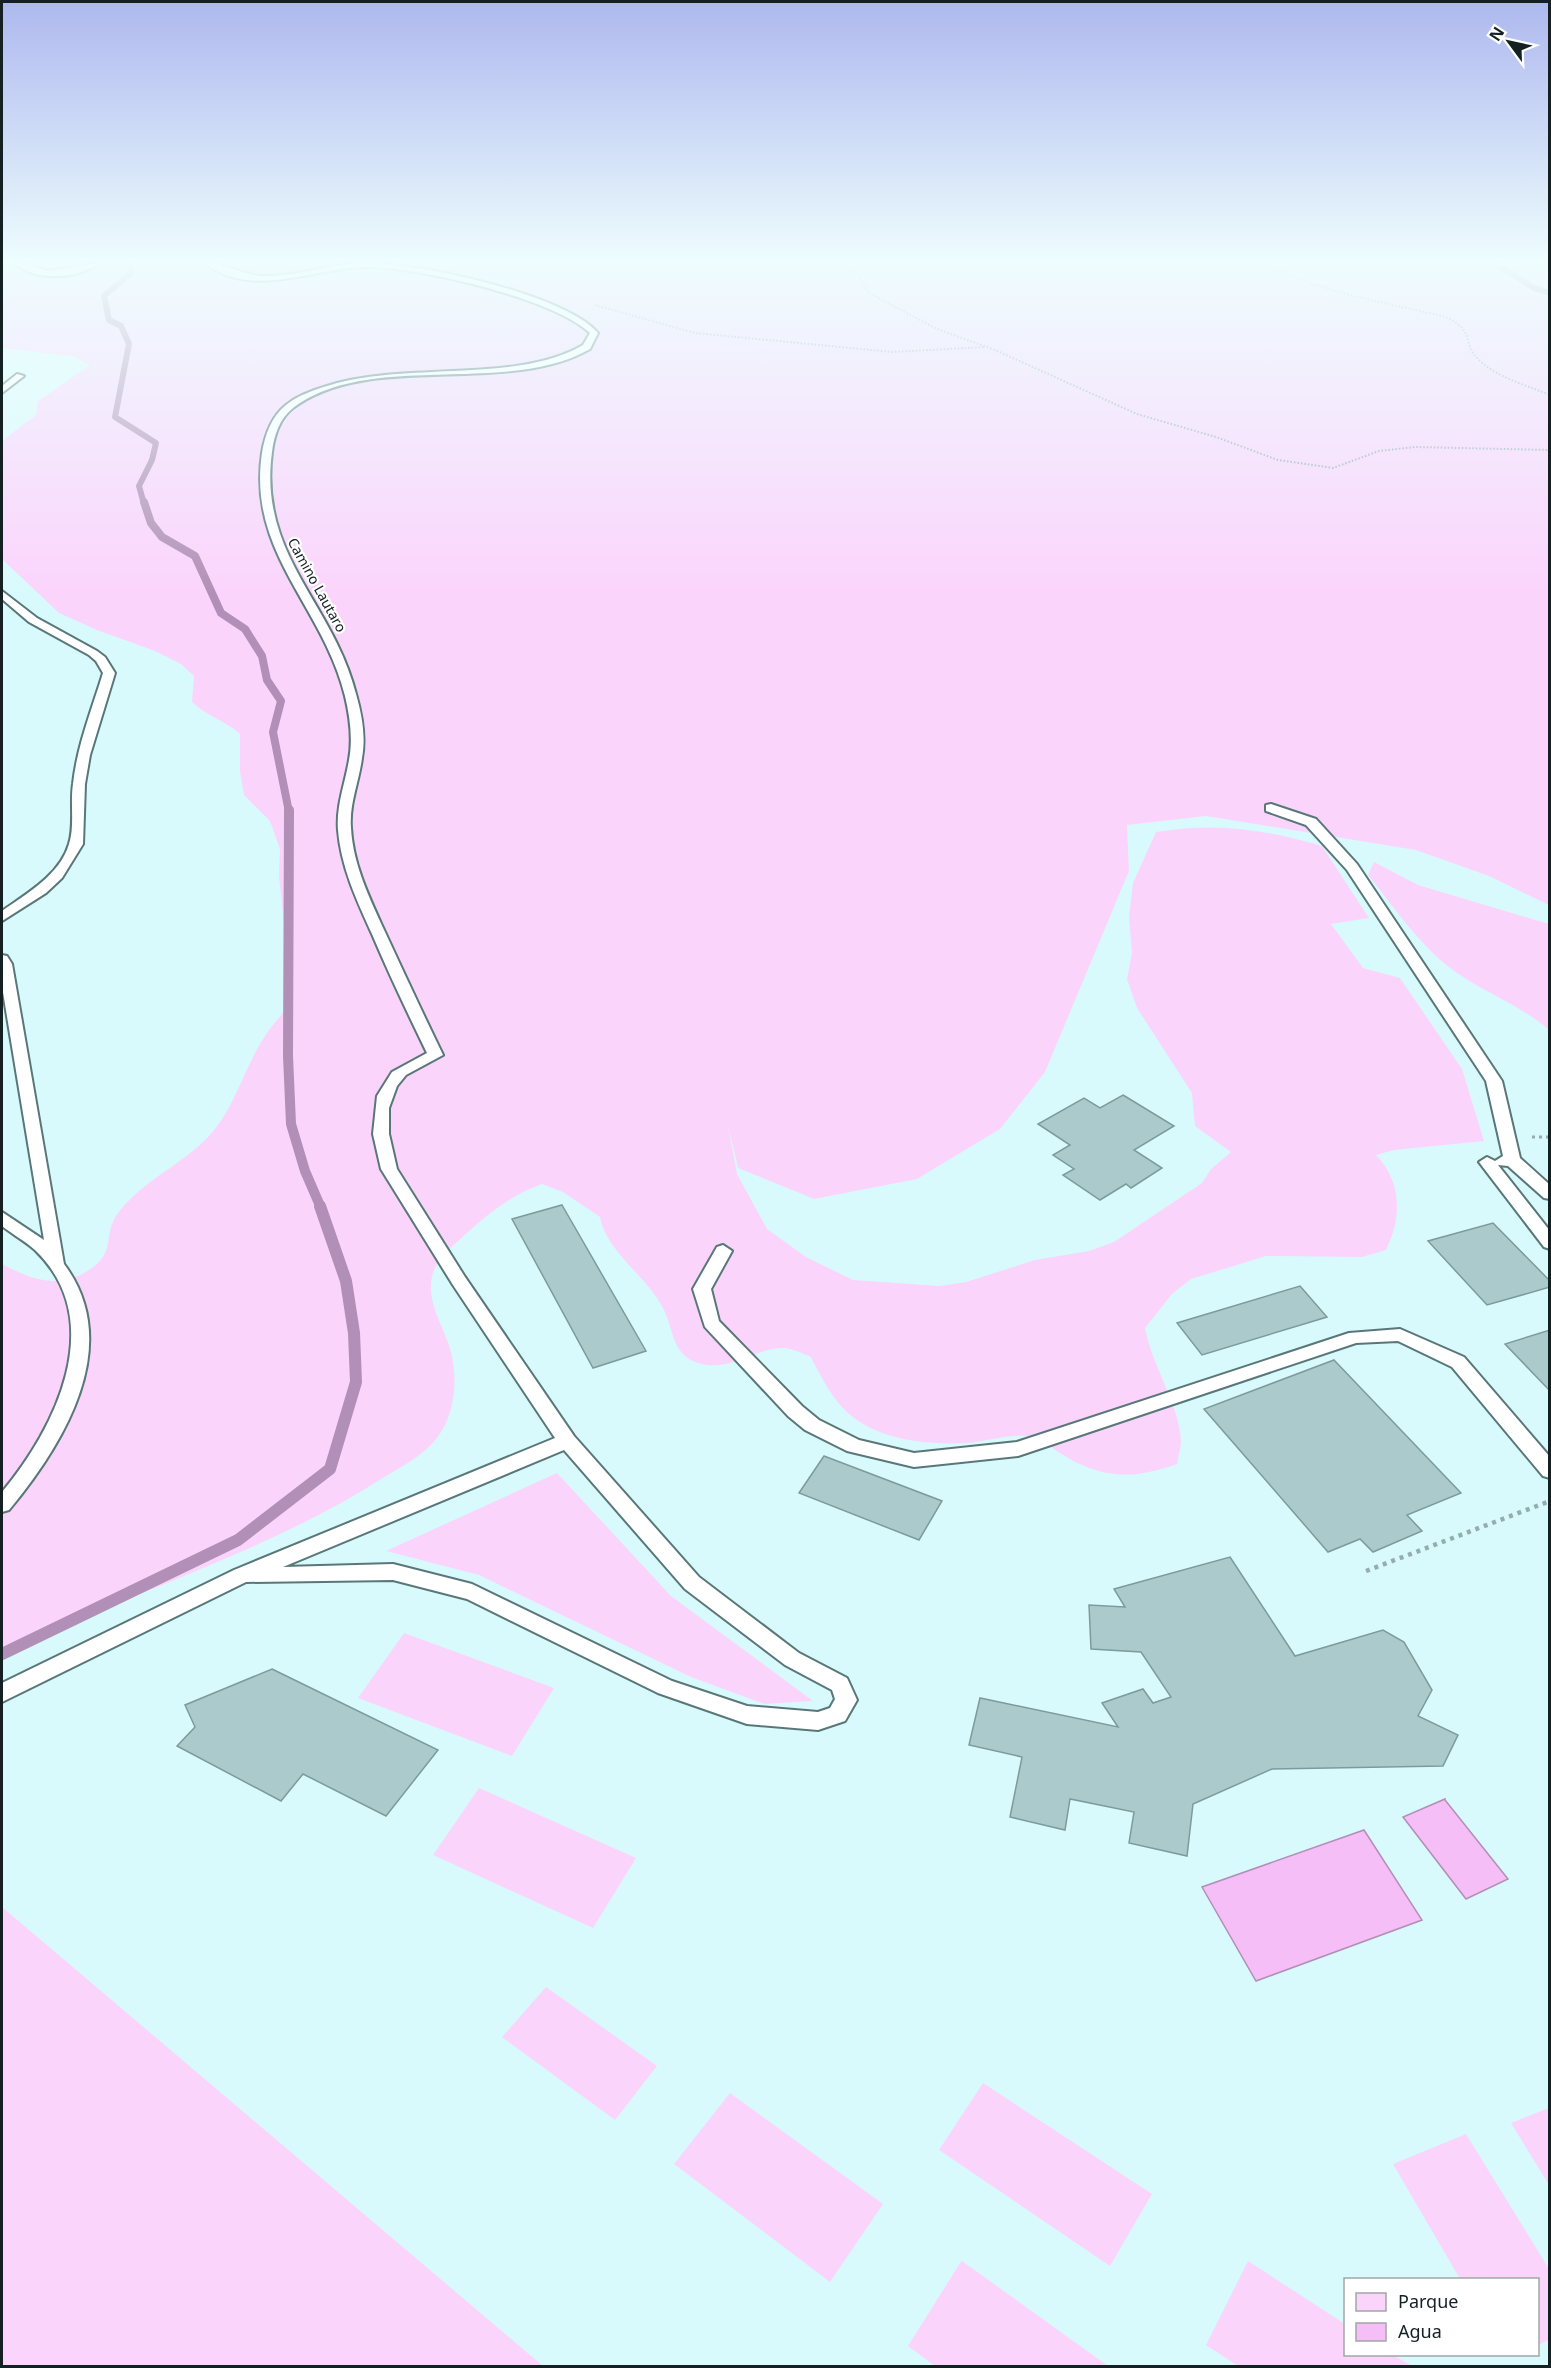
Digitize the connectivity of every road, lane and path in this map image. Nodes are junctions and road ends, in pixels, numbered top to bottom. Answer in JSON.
{"nodes":[{"id":1,"x":440,"y":374,"type":"edge"},
{"id":2,"x":1046,"y":374,"type":"edge"},
{"id":3,"x":1500,"y":374,"type":"edge"},
{"id":4,"x":20,"y":376,"type":"dead end"},
{"id":5,"x":2,"y":390,"type":"edge"},
{"id":6,"x":1550,"y":395,"type":"edge"},
{"id":7,"x":1550,"y":450,"type":"edge"},
{"id":8,"x":2,"y":594,"type":"edge"},
{"id":9,"x":1271,"y":808,"type":"dead end"},
{"id":10,"x":2,"y":917,"type":"edge"},
{"id":11,"x":2,"y":959,"type":"edge"},
{"id":12,"x":1512,"y":1160,"type":"junction"},
{"id":13,"x":1550,"y":1194,"type":"edge"},
{"id":14,"x":2,"y":1218,"type":"edge"},
{"id":15,"x":1550,"y":1243,"type":"edge"},
{"id":16,"x":723,"y":1251,"type":"dead end"},
{"id":17,"x":56,"y":1263,"type":"junction"},
{"id":18,"x":567,"y":1441,"type":"junction"},
{"id":19,"x":1550,"y":1471,"type":"edge"},
{"id":20,"x":1550,"y":1501,"type":"edge"},
{"id":21,"x":2,"y":1505,"type":"edge"},
{"id":22,"x":1366,"y":1572,"type":"dead end"},
{"id":23,"x":241,"y":1576,"type":"junction"},
{"id":24,"x":2,"y":1693,"type":"edge"}],
"edges":[{"from":1,"to":18,"type":"lane","name":"Camino Lautaro"},
{"from":2,"to":7,"type":"path"},
{"from":3,"to":6,"type":"path"},
{"from":4,"to":5,"type":"lane"},
{"from":8,"to":10,"type":"lane"},
{"from":9,"to":12,"type":"lane"},
{"from":11,"to":17,"type":"lane"},
{"from":12,"to":13,"type":"lane"},
{"from":12,"to":15,"type":"lane"},
{"from":14,"to":17,"type":"lane"},
{"from":16,"to":19,"type":"lane"},
{"from":17,"to":21,"type":"lane"},
{"from":18,"to":23,"type":"lane"},
{"from":18,"to":23,"type":"lane"},
{"from":20,"to":22,"type":"path"},
{"from":23,"to":24,"type":"lane"}]}
